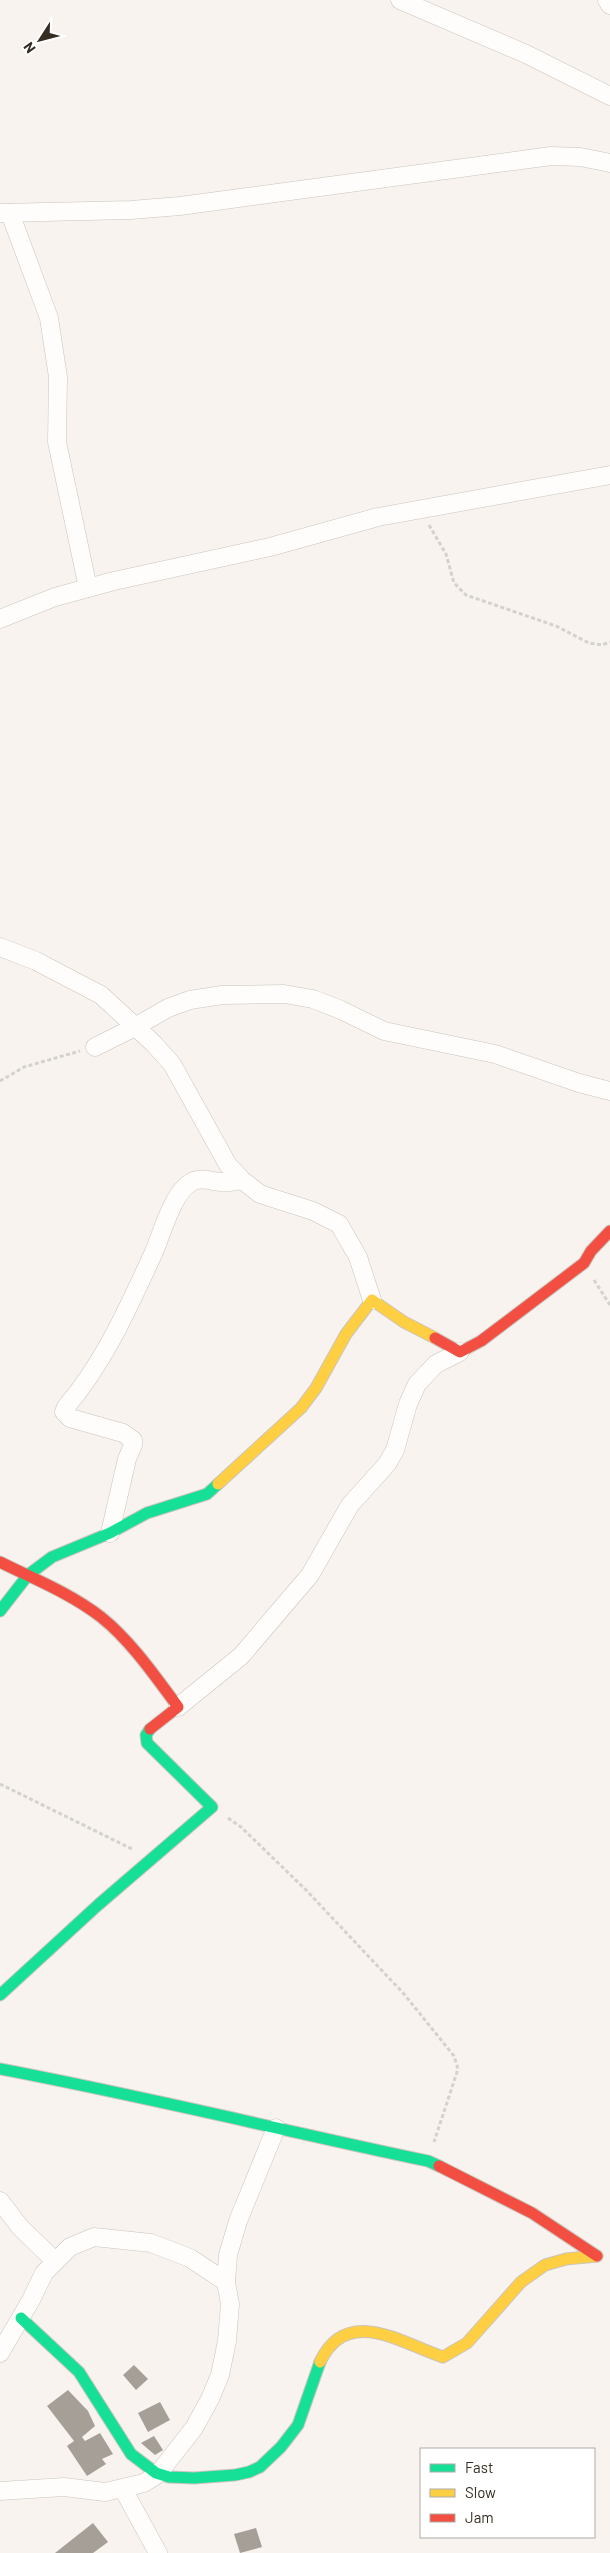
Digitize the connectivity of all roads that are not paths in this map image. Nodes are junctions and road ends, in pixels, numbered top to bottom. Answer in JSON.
{"nodes":[{"id":1,"x":400,"y":0,"type":"edge"},
{"id":2,"x":607,"y":0,"type":"edge"},
{"id":3,"x":610,"y":5,"type":"edge"},
{"id":4,"x":610,"y":96,"type":"edge"},
{"id":5,"x":610,"y":163,"type":"edge"},
{"id":6,"x":5,"y":213,"type":"edge"},
{"id":7,"x":610,"y":475,"type":"edge"},
{"id":8,"x":88,"y":588,"type":"junction"},
{"id":9,"x":0,"y":619,"type":"edge"},
{"id":10,"x":0,"y":947,"type":"edge"},
{"id":11,"x":136,"y":1027,"type":"junction"},
{"id":12,"x":96,"y":1047,"type":"road end"},
{"id":13,"x":610,"y":1091,"type":"edge"},
{"id":14,"x":242,"y":1180,"type":"junction"},
{"id":15,"x":610,"y":1231,"type":"edge"},
{"id":16,"x":372,"y":1300,"type":"junction"},
{"id":17,"x":460,"y":1352,"type":"junction"},
{"id":18,"x":110,"y":1532,"type":"junction"},
{"id":19,"x":0,"y":1562,"type":"edge"},
{"id":20,"x":28,"y":1575,"type":"junction"},
{"id":21,"x":0,"y":1611,"type":"edge"},
{"id":22,"x":178,"y":1707,"type":"junction"},
{"id":23,"x":0,"y":1995,"type":"edge"},
{"id":24,"x":0,"y":2069,"type":"edge"},
{"id":25,"x":276,"y":2128,"type":"junction"},
{"id":26,"x":0,"y":2200,"type":"edge"},
{"id":27,"x":54,"y":2260,"type":"junction"},
{"id":28,"x":226,"y":2282,"type":"junction"},
{"id":29,"x":21,"y":2318,"type":"junction"},
{"id":30,"x":0,"y":2353,"type":"edge"},
{"id":31,"x":158,"y":2474,"type":"junction"},
{"id":32,"x":123,"y":2489,"type":"junction"},
{"id":33,"x":0,"y":2491,"type":"edge"},
{"id":34,"x":158,"y":2553,"type":"edge"}],
"edges":[{"from":1,"to":4,"type":"street"},
{"from":2,"to":3,"type":"street"},
{"from":5,"to":6,"type":"street"},
{"from":6,"to":8,"type":"street"},
{"from":7,"to":8,"type":"street"},
{"from":8,"to":9,"type":"street"},
{"from":10,"to":11,"type":"street"},
{"from":11,"to":12,"type":"street"},
{"from":11,"to":13,"type":"street"},
{"from":11,"to":14,"type":"street"},
{"from":14,"to":16,"type":"street"},
{"from":14,"to":18,"type":"street"},
{"from":15,"to":17,"type":"street"},
{"from":16,"to":17,"type":"street"},
{"from":16,"to":18,"type":"street"},
{"from":17,"to":22,"type":"street"},
{"from":18,"to":20,"type":"street"},
{"from":19,"to":20,"type":"street"},
{"from":20,"to":21,"type":"street"},
{"from":20,"to":22,"type":"street"},
{"from":22,"to":23,"type":"street"},
{"from":24,"to":25,"type":"street"},
{"from":25,"to":28,"type":"street"},
{"from":25,"to":31,"type":"street"},
{"from":26,"to":27,"type":"street"},
{"from":27,"to":28,"type":"street"},
{"from":27,"to":29,"type":"street"},
{"from":28,"to":31,"type":"street"},
{"from":29,"to":30,"type":"street"},
{"from":29,"to":31,"type":"street"},
{"from":31,"to":32,"type":"street"},
{"from":32,"to":33,"type":"street"},
{"from":32,"to":34,"type":"street"}]}
